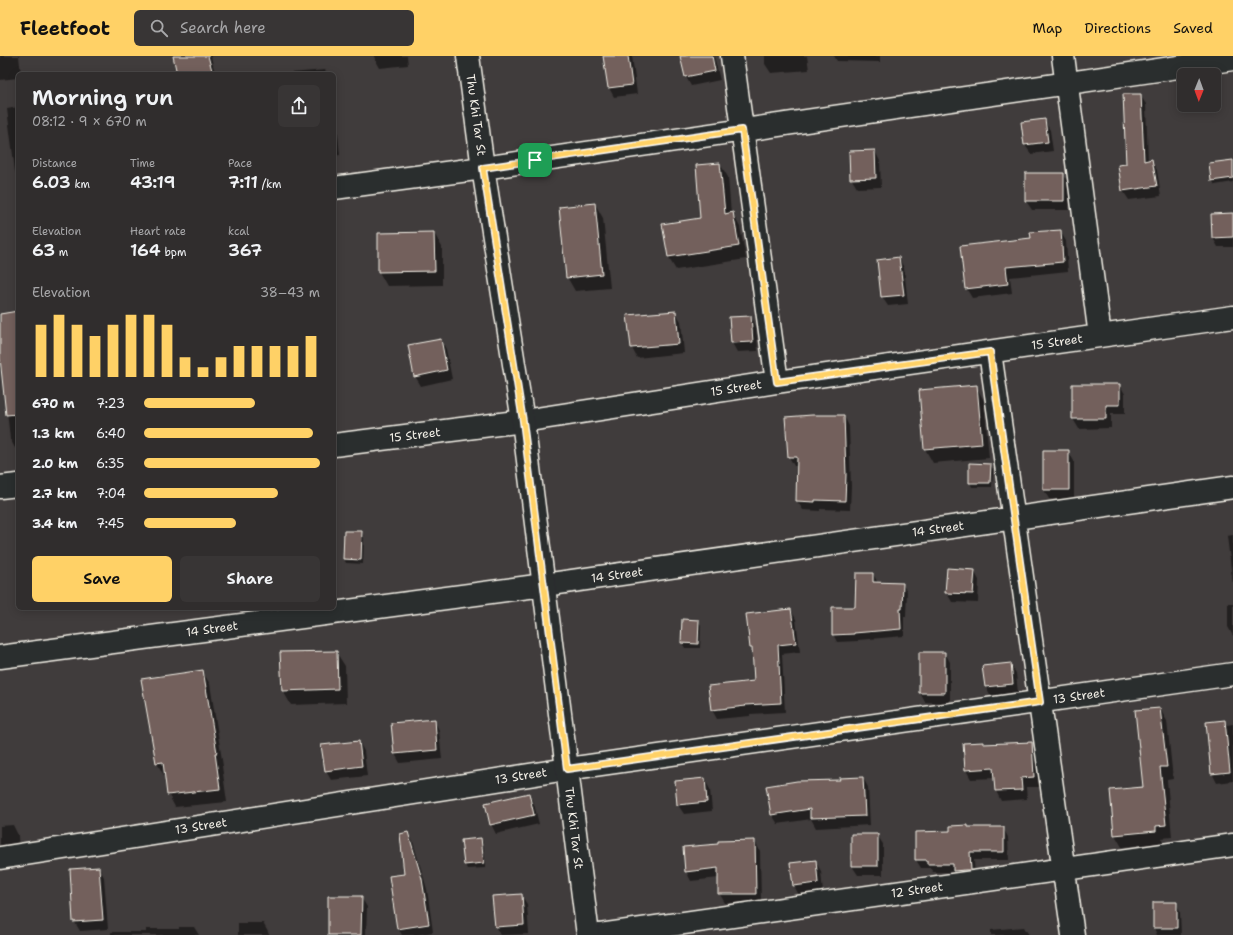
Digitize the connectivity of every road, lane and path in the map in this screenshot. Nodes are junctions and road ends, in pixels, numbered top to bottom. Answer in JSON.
{"nodes":[{"id":1,"x":468,"y":56,"type":"edge"},
{"id":2,"x":732,"y":56,"type":"edge"},
{"id":3,"x":1063,"y":56,"type":"edge"},
{"id":4,"x":1233,"y":59,"type":"edge"},
{"id":5,"x":1067,"y":83,"type":"junction"},
{"id":6,"x":742,"y":130,"type":"junction"},
{"id":7,"x":483,"y":168,"type":"junction"},
{"id":8,"x":336,"y":188,"type":"edge"},
{"id":9,"x":1233,"y":317,"type":"edge"},
{"id":10,"x":1100,"y":336,"type":"junction"},
{"id":11,"x":990,"y":352,"type":"junction"},
{"id":12,"x":777,"y":382,"type":"junction"},
{"id":13,"x":523,"y":421,"type":"junction"},
{"id":14,"x":336,"y":446,"type":"edge"},
{"id":15,"x":16,"y":485,"type":"edge"},
{"id":16,"x":0,"y":487,"type":"edge"},
{"id":17,"x":1233,"y":487,"type":"edge"},
{"id":18,"x":1014,"y":518,"type":"junction"},
{"id":19,"x":544,"y":585,"type":"junction"},
{"id":20,"x":0,"y":657,"type":"edge"},
{"id":21,"x":1233,"y":674,"type":"edge"},
{"id":22,"x":1040,"y":702,"type":"junction"},
{"id":23,"x":567,"y":769,"type":"junction"},
{"id":24,"x":1233,"y":844,"type":"edge"},
{"id":25,"x":0,"y":858,"type":"edge"},
{"id":26,"x":1064,"y":869,"type":"junction"},
{"id":27,"x":588,"y":935,"type":"edge"},
{"id":28,"x":600,"y":935,"type":"edge"},
{"id":29,"x":1073,"y":935,"type":"edge"}],
"edges":[{"from":1,"to":7,"type":"street","name":"Thu Khi Tar St"},
{"from":2,"to":6,"type":"street"},
{"from":3,"to":5,"type":"street"},
{"from":4,"to":5,"type":"street"},
{"from":5,"to":6,"type":"street"},
{"from":5,"to":10,"type":"street"},
{"from":6,"to":7,"type":"street"},
{"from":6,"to":12,"type":"street"},
{"from":7,"to":8,"type":"street"},
{"from":7,"to":13,"type":"street","name":"Thu Khi Tar St"},
{"from":9,"to":10,"type":"street","name":"15 Street"},
{"from":10,"to":11,"type":"street","name":"15 Street"},
{"from":11,"to":12,"type":"street","name":"15 Street"},
{"from":11,"to":18,"type":"street"},
{"from":12,"to":13,"type":"street","name":"15 Street"},
{"from":13,"to":14,"type":"street","name":"15 Street"},
{"from":13,"to":19,"type":"street","name":"Thu Khi Tar St"},
{"from":15,"to":16,"type":"street"},
{"from":17,"to":18,"type":"street","name":"14 Street"},
{"from":18,"to":19,"type":"street","name":"14 Street"},
{"from":18,"to":22,"type":"street"},
{"from":19,"to":20,"type":"street","name":"14 Street"},
{"from":19,"to":23,"type":"street","name":"Thu Khi Tar St"},
{"from":21,"to":22,"type":"street","name":"13 Street"},
{"from":22,"to":23,"type":"street","name":"13 Street"},
{"from":22,"to":26,"type":"street"},
{"from":23,"to":25,"type":"street","name":"13 Street"},
{"from":23,"to":27,"type":"street","name":"Thu Khi Tar St"},
{"from":24,"to":26,"type":"street","name":"12 Street"},
{"from":26,"to":28,"type":"street","name":"12 Street"},
{"from":26,"to":29,"type":"street"}]}
